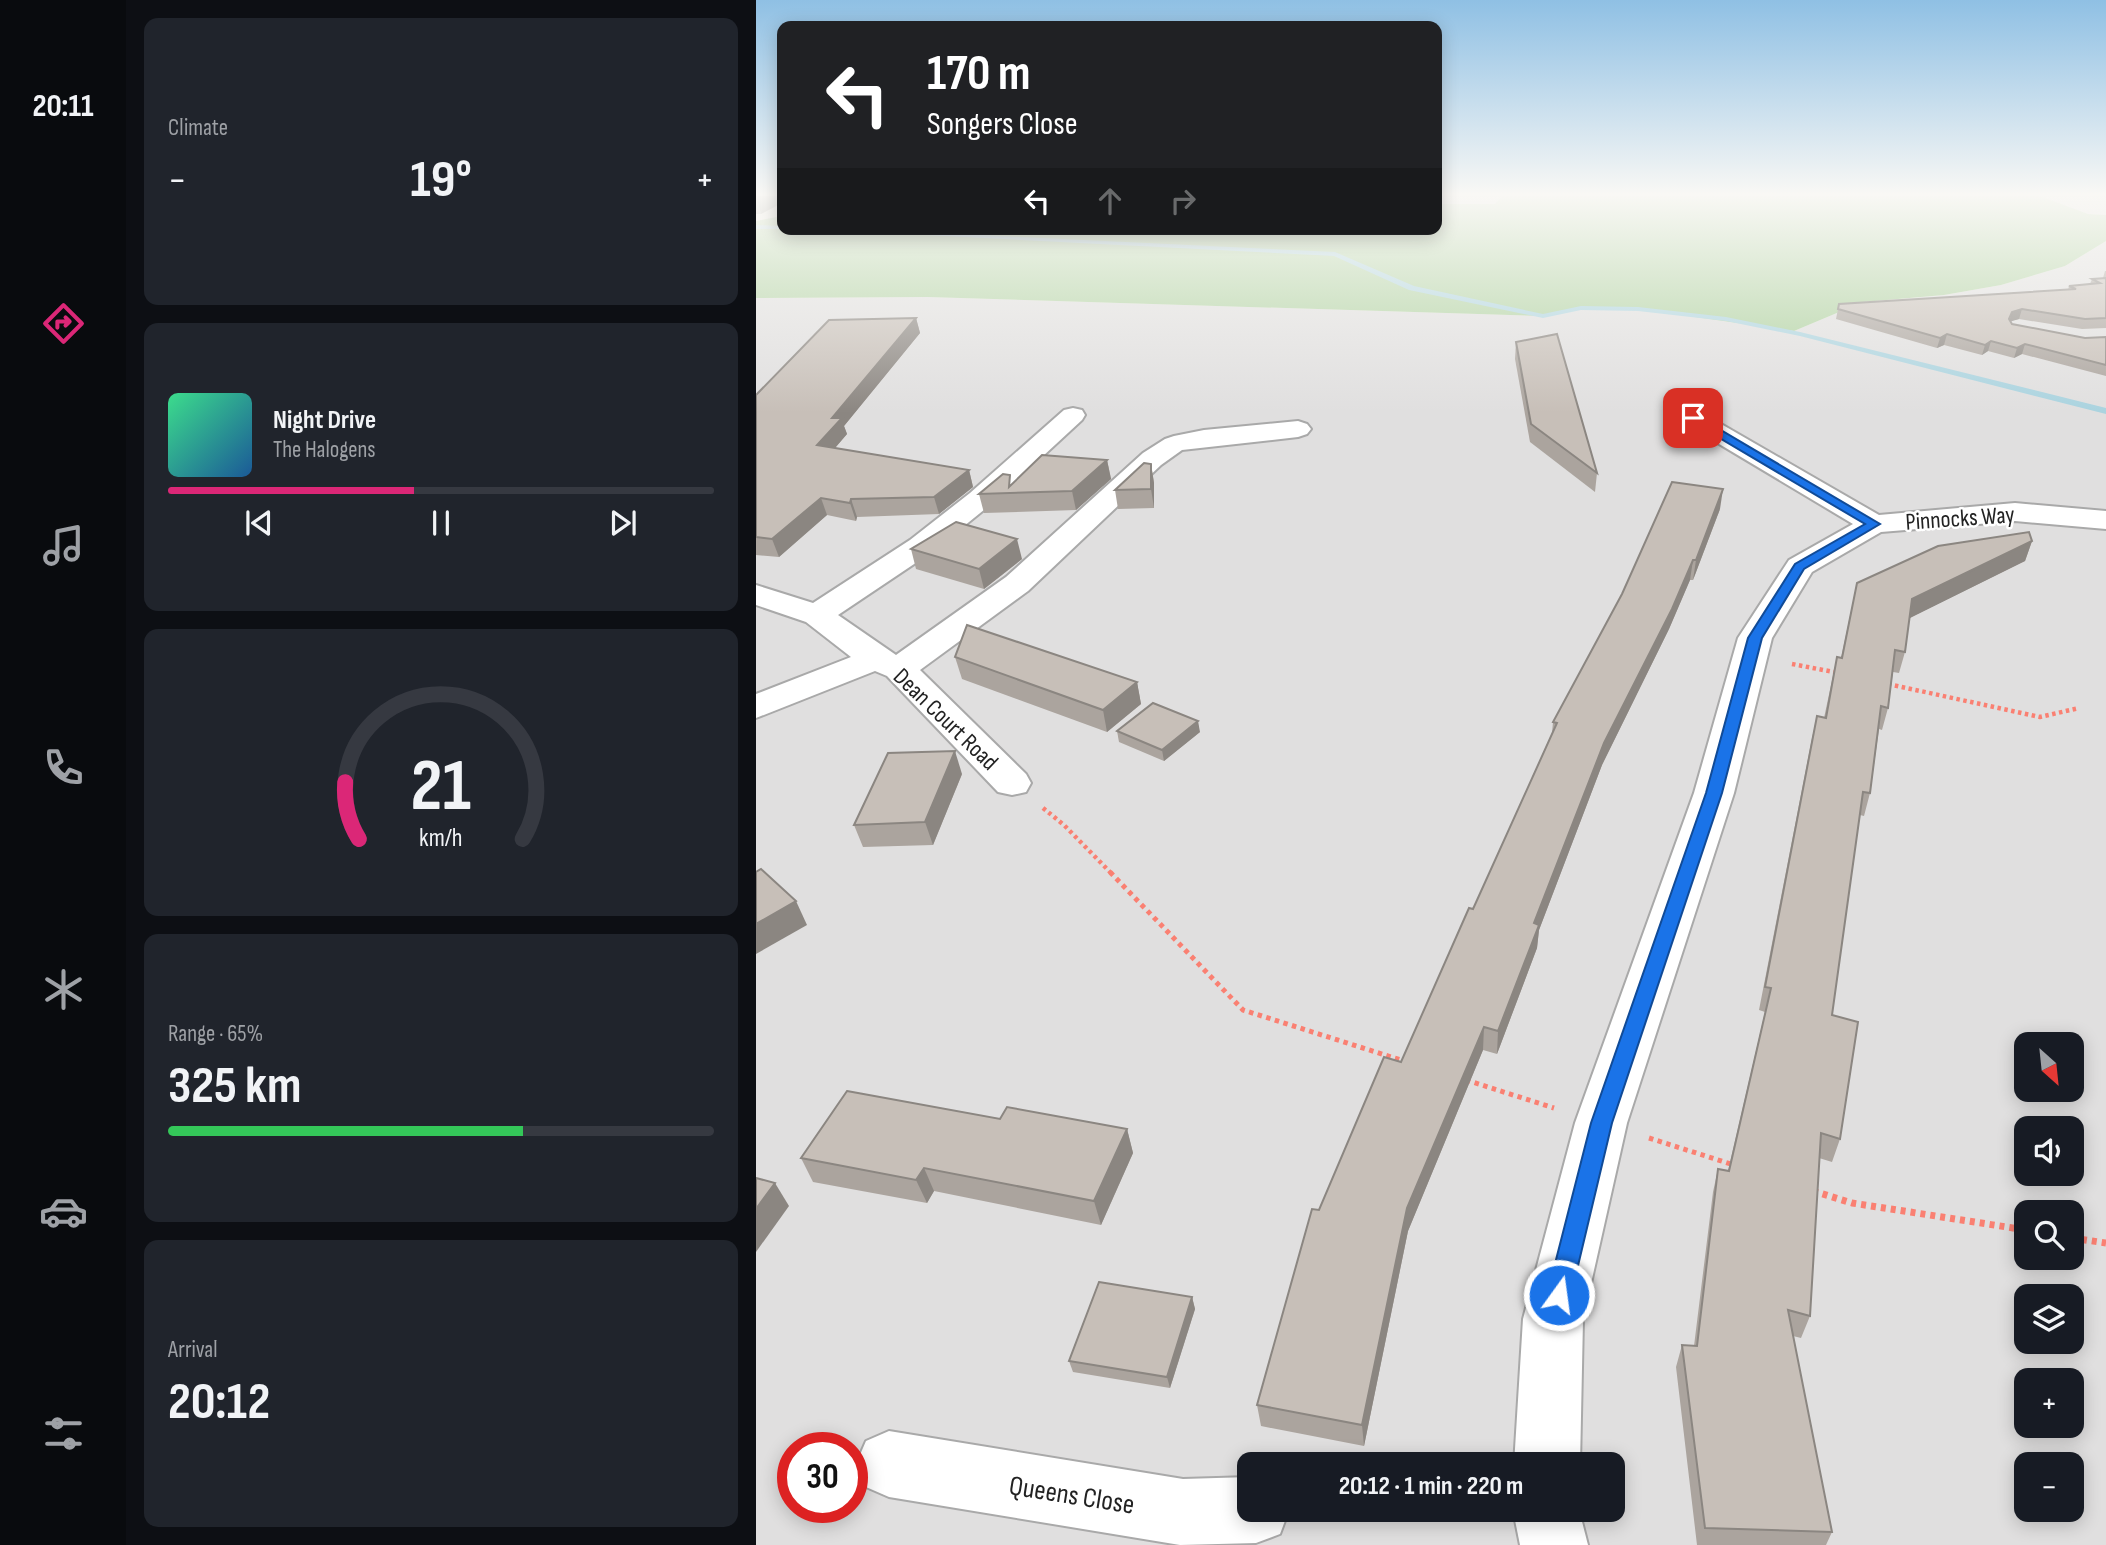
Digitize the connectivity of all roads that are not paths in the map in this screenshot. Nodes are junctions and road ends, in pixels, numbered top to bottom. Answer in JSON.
{"nodes":[{"id":1,"x":1073,"y":415,"type":"dead end"},
{"id":2,"x":1693,"y":418,"type":"dead end"},
{"id":3,"x":1298,"y":429,"type":"dead end"},
{"id":4,"x":2106,"y":520,"type":"edge"},
{"id":5,"x":1874,"y":524,"type":"junction"},
{"id":6,"x":756,"y":594,"type":"edge"},
{"id":7,"x":817,"y":615,"type":"junction"},
{"id":8,"x":888,"y":664,"type":"junction"},
{"id":9,"x":756,"y":706,"type":"edge"},
{"id":10,"x":1013,"y":783,"type":"road end"},
{"id":11,"x":1548,"y":1452,"type":"edge"},
{"id":12,"x":889,"y":1464,"type":"dead end"},
{"id":13,"x":1237,"y":1511,"type":"edge"},
{"id":14,"x":1549,"y":1522,"type":"edge"},
{"id":15,"x":1554,"y":1545,"type":"edge"}],
"edges":[{"from":1,"to":7,"type":"street"},
{"from":2,"to":5,"type":"street"},
{"from":3,"to":8,"type":"street"},
{"from":4,"to":5,"type":"street","name":"Pinnocks Way"},
{"from":5,"to":11,"type":"street","name":"Pinnocks Way"},
{"from":6,"to":7,"type":"street","name":"Dean Court Road"},
{"from":7,"to":8,"type":"street","name":"Dean Court Road"},
{"from":8,"to":9,"type":"street","name":"Dean Court Road"},
{"from":8,"to":10,"type":"street","name":"Dean Court Road"},
{"from":12,"to":13,"type":"street","name":"Queens Close"},
{"from":14,"to":15,"type":"street"}]}
